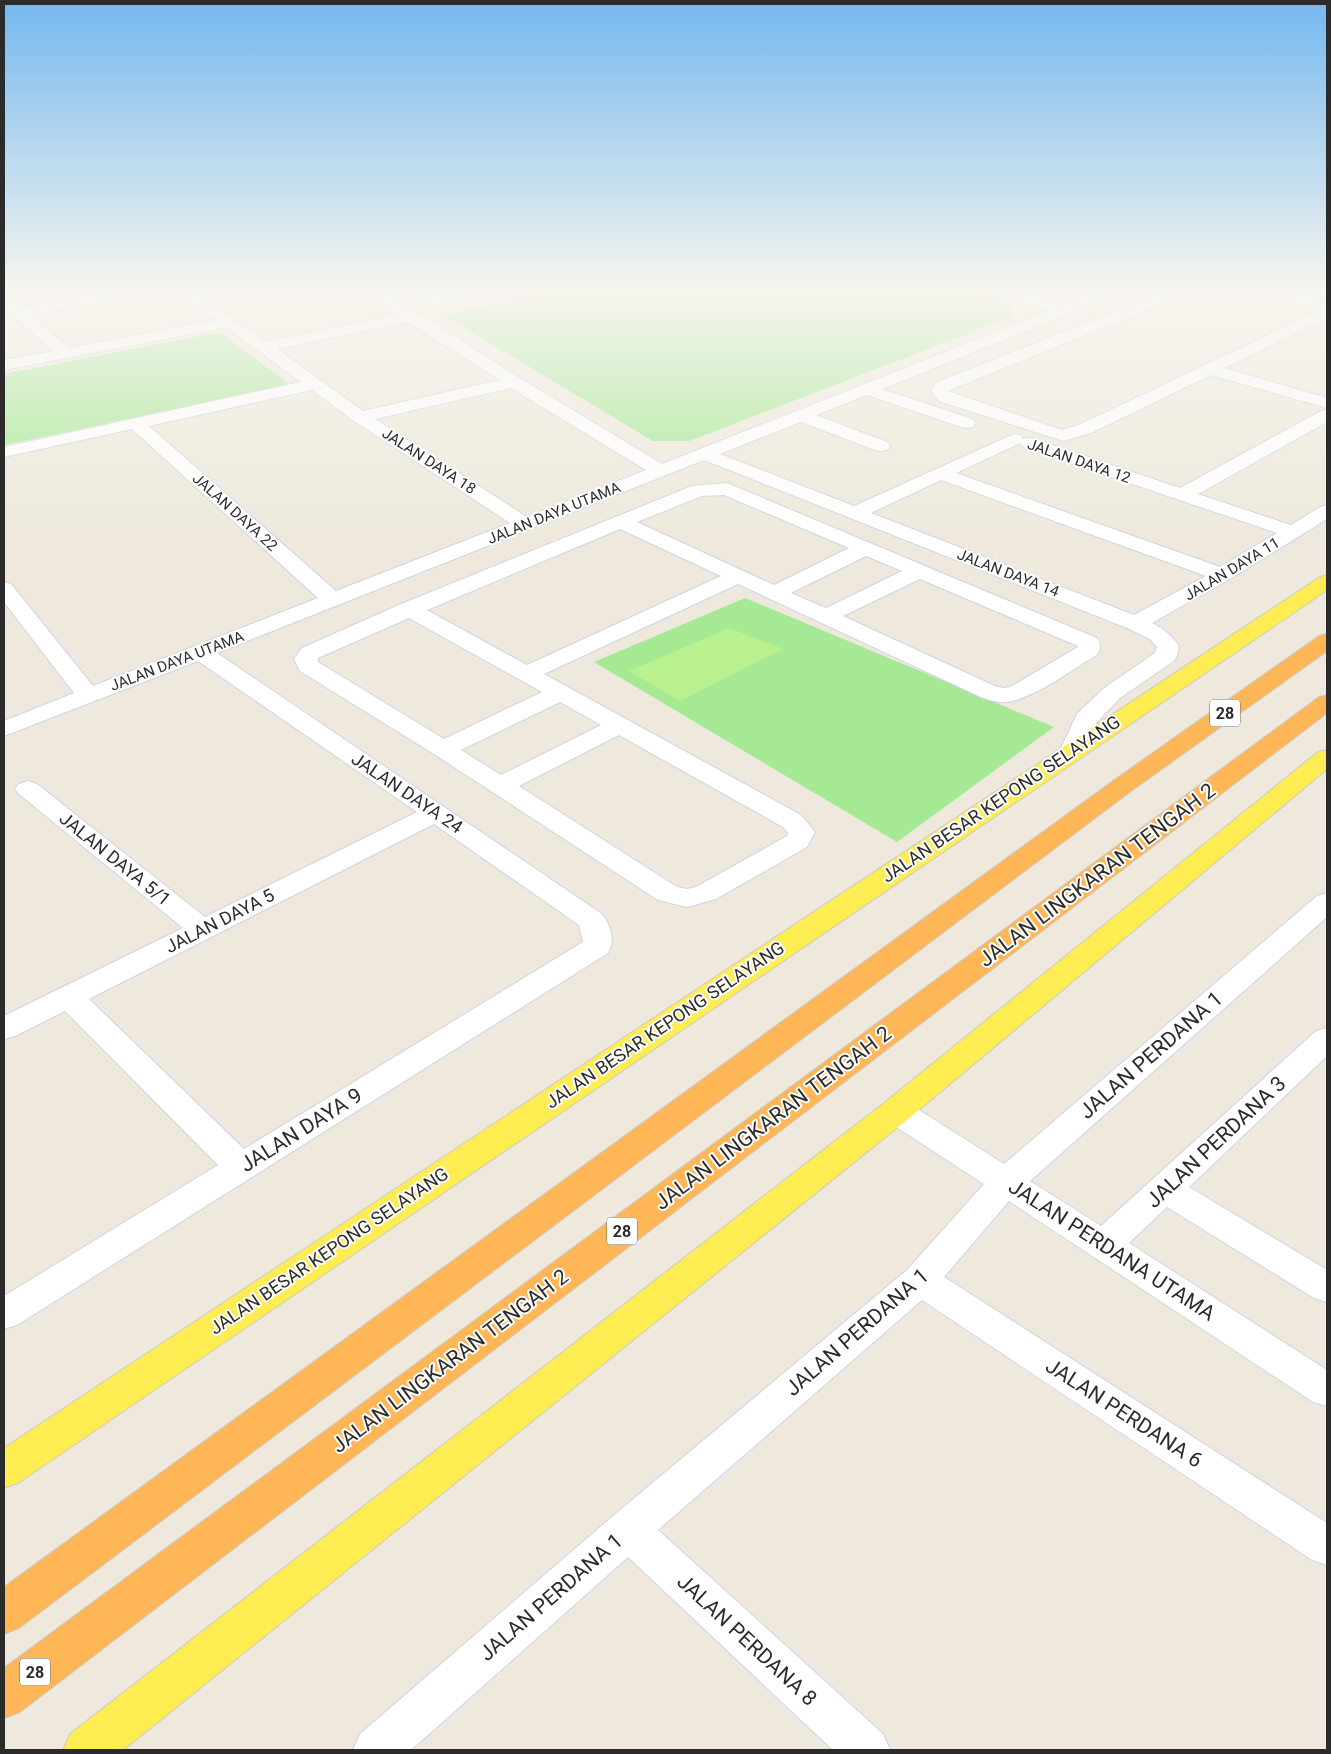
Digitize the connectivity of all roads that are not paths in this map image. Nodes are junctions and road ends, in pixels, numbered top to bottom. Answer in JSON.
{"nodes":[{"id":1,"x":302,"y":375,"type":"edge"},
{"id":2,"x":503,"y":375,"type":"edge"},
{"id":3,"x":902,"y":375,"type":"edge"},
{"id":4,"x":972,"y":375,"type":"edge"},
{"id":5,"x":1197,"y":375,"type":"edge"},
{"id":6,"x":1230,"y":375,"type":"edge"},
{"id":7,"x":1234,"y":376,"type":"junction"},
{"id":8,"x":514,"y":382,"type":"junction"},
{"id":9,"x":315,"y":384,"type":"junction"},
{"id":10,"x":866,"y":389,"type":"junction"},
{"id":11,"x":1208,"y":389,"type":"dead end"},
{"id":12,"x":1327,"y":403,"type":"edge"},
{"id":13,"x":1327,"y":414,"type":"edge"},
{"id":14,"x":798,"y":415,"type":"junction"},
{"id":15,"x":360,"y":417,"type":"junction"},
{"id":16,"x":137,"y":424,"type":"junction"},
{"id":17,"x":1014,"y":439,"type":"junction"},
{"id":18,"x":881,"y":446,"type":"dead end"},
{"id":19,"x":1086,"y":448,"type":"dead end"},
{"id":20,"x":4,"y":452,"type":"edge"},
{"id":21,"x":704,"y":454,"type":"junction"},
{"id":22,"x":1068,"y":457,"type":"junction"},
{"id":23,"x":659,"y":470,"type":"junction"},
{"id":24,"x":940,"y":473,"type":"junction"},
{"id":25,"x":1180,"y":494,"type":"junction"},
{"id":26,"x":1327,"y":511,"type":"edge"},
{"id":27,"x":854,"y":513,"type":"junction"},
{"id":28,"x":620,"y":522,"type":"junction"},
{"id":29,"x":526,"y":525,"type":"junction"},
{"id":30,"x":1293,"y":532,"type":"junction"},
{"id":31,"x":475,"y":544,"type":"junction"},
{"id":32,"x":866,"y":548,"type":"junction"},
{"id":33,"x":514,"y":565,"type":"junction"},
{"id":34,"x":919,"y":571,"type":"junction"},
{"id":35,"x":1223,"y":575,"type":"junction"},
{"id":36,"x":738,"y":576,"type":"junction"},
{"id":37,"x":1327,"y":581,"type":"edge"},
{"id":38,"x":4,"y":588,"type":"edge"},
{"id":39,"x":774,"y":593,"type":"junction"},
{"id":40,"x":333,"y":600,"type":"junction"},
{"id":41,"x":409,"y":609,"type":"junction"},
{"id":42,"x":825,"y":616,"type":"junction"},
{"id":43,"x":1135,"y":623,"type":"junction"},
{"id":44,"x":1327,"y":641,"type":"edge"},
{"id":45,"x":200,"y":652,"type":"junction"},
{"id":46,"x":525,"y":674,"type":"junction"},
{"id":47,"x":560,"y":693,"type":"junction"},
{"id":48,"x":89,"y":696,"type":"junction"},
{"id":49,"x":1327,"y":702,"type":"edge"},
{"id":50,"x":619,"y":726,"type":"junction"},
{"id":51,"x":4,"y":729,"type":"edge"},
{"id":52,"x":443,"y":749,"type":"junction"},
{"id":53,"x":1071,"y":752,"type":"junction"},
{"id":54,"x":1327,"y":757,"type":"edge"},
{"id":55,"x":500,"y":786,"type":"junction"},
{"id":56,"x":28,"y":789,"type":"dead end"},
{"id":57,"x":436,"y":813,"type":"junction"},
{"id":58,"x":1327,"y":903,"type":"edge"},
{"id":59,"x":202,"y":929,"type":"junction"},
{"id":60,"x":598,"y":946,"type":"joint"},
{"id":61,"x":68,"y":996,"type":"junction"},
{"id":62,"x":4,"y":1029,"type":"edge"},
{"id":63,"x":1327,"y":1038,"type":"edge"},
{"id":64,"x":896,"y":1111,"type":"junction"},
{"id":65,"x":241,"y":1167,"type":"junction"},
{"id":66,"x":1006,"y":1182,"type":"junction"},
{"id":67,"x":1165,"y":1189,"type":"junction"},
{"id":68,"x":1104,"y":1245,"type":"junction"},
{"id":69,"x":920,"y":1280,"type":"junction"},
{"id":70,"x":1327,"y":1288,"type":"edge"},
{"id":71,"x":4,"y":1314,"type":"edge"},
{"id":72,"x":1327,"y":1390,"type":"edge"},
{"id":73,"x":4,"y":1470,"type":"edge"},
{"id":74,"x":628,"y":1530,"type":"junction"},
{"id":75,"x":1327,"y":1546,"type":"edge"},
{"id":76,"x":4,"y":1613,"type":"edge"},
{"id":77,"x":4,"y":1696,"type":"edge"},
{"id":78,"x":86,"y":1750,"type":"edge"},
{"id":79,"x":376,"y":1750,"type":"edge"},
{"id":80,"x":867,"y":1750,"type":"edge"}],
"edges":[{"from":1,"to":9,"type":"street","name":"JALAN DAYA 18"},
{"from":2,"to":8,"type":"street"},
{"from":3,"to":10,"type":"street","name":"JALAN DAYA UTAMA"},
{"from":4,"to":5,"type":"street"},
{"from":6,"to":7,"type":"street"},
{"from":7,"to":11,"type":"street"},
{"from":7,"to":12,"type":"street"},
{"from":8,"to":15,"type":"street"},
{"from":8,"to":23,"type":"street"},
{"from":9,"to":15,"type":"street","name":"JALAN DAYA 18"},
{"from":9,"to":16,"type":"street"},
{"from":10,"to":14,"type":"street","name":"JALAN DAYA UTAMA"},
{"from":10,"to":17,"type":"street","name":"JALAN DAYA 12"},
{"from":13,"to":25,"type":"street"},
{"from":14,"to":18,"type":"street"},
{"from":14,"to":21,"type":"street","name":"JALAN DAYA UTAMA"},
{"from":15,"to":29,"type":"street","name":"JALAN DAYA 18"},
{"from":16,"to":20,"type":"street"},
{"from":16,"to":40,"type":"street","name":"JALAN DAYA 22"},
{"from":17,"to":22,"type":"street","name":"JALAN DAYA 12"},
{"from":17,"to":24,"type":"street"},
{"from":19,"to":22,"type":"street"},
{"from":21,"to":23,"type":"street","name":"JALAN DAYA UTAMA"},
{"from":21,"to":27,"type":"street","name":"JALAN DAYA 14"},
{"from":22,"to":25,"type":"street","name":"JALAN DAYA 12"},
{"from":23,"to":29,"type":"street","name":"JALAN DAYA UTAMA"},
{"from":24,"to":27,"type":"street"},
{"from":24,"to":35,"type":"street"},
{"from":25,"to":30,"type":"street","name":"JALAN DAYA 12"},
{"from":26,"to":30,"type":"street","name":"JALAN DAYA 11"},
{"from":27,"to":43,"type":"street","name":"JALAN DAYA 14"},
{"from":28,"to":32,"type":"street"},
{"from":28,"to":33,"type":"street"},
{"from":28,"to":36,"type":"street"},
{"from":29,"to":31,"type":"street","name":"JALAN DAYA UTAMA"},
{"from":30,"to":35,"type":"street","name":"JALAN DAYA 11"},
{"from":31,"to":33,"type":"street"},
{"from":31,"to":40,"type":"street","name":"JALAN DAYA UTAMA"},
{"from":32,"to":34,"type":"street"},
{"from":32,"to":39,"type":"street"},
{"from":33,"to":41,"type":"street"},
{"from":34,"to":42,"type":"street"},
{"from":34,"to":42,"type":"street"},
{"from":35,"to":43,"type":"street","name":"JALAN DAYA 11"},
{"from":36,"to":39,"type":"street"},
{"from":36,"to":46,"type":"street"},
{"from":37,"to":53,"type":"main road","name":"JALAN BESAR KEPONG SELAYANG"},
{"from":38,"to":48,"type":"street"},
{"from":39,"to":42,"type":"street"},
{"from":40,"to":45,"type":"street","name":"JALAN DAYA UTAMA"},
{"from":41,"to":46,"type":"street"},
{"from":41,"to":52,"type":"street"},
{"from":43,"to":53,"type":"street","name":"JALAN DAYA 14"},
{"from":44,"to":76,"type":"highway","number":"28"},
{"from":45,"to":48,"type":"street","name":"JALAN DAYA UTAMA"},
{"from":45,"to":57,"type":"street","name":"JALAN DAYA 24"},
{"from":46,"to":47,"type":"street"},
{"from":47,"to":50,"type":"street"},
{"from":47,"to":52,"type":"street"},
{"from":48,"to":51,"type":"street","name":"JALAN DAYA UTAMA"},
{"from":49,"to":77,"type":"highway","name":"JALAN LINGKARAN TENGAH 2","number":"28"},
{"from":50,"to":55,"type":"street"},
{"from":50,"to":55,"type":"street"},
{"from":52,"to":55,"type":"street"},
{"from":53,"to":73,"type":"main road","name":"JALAN BESAR KEPONG SELAYANG"},
{"from":54,"to":64,"type":"main road"},
{"from":56,"to":59,"type":"street","name":"JALAN DAYA 5/1"},
{"from":57,"to":59,"type":"street","name":"JALAN DAYA 5"},
{"from":57,"to":60,"type":"street","name":"JALAN DAYA 24"},
{"from":58,"to":66,"type":"street","name":"JALAN PERDANA 1"},
{"from":59,"to":61,"type":"street","name":"JALAN DAYA 5"},
{"from":60,"to":65,"type":"street","name":"JALAN DAYA 9"},
{"from":61,"to":62,"type":"street","name":"JALAN DAYA 5"},
{"from":61,"to":65,"type":"street"},
{"from":63,"to":67,"type":"street","name":"JALAN PERDANA 3"},
{"from":64,"to":66,"type":"street","name":"JALAN PERDANA UTAMA"},
{"from":64,"to":78,"type":"main road"},
{"from":65,"to":71,"type":"street","name":"JALAN DAYA 9"},
{"from":66,"to":68,"type":"street","name":"JALAN PERDANA UTAMA"},
{"from":66,"to":69,"type":"street","name":"JALAN PERDANA 1"},
{"from":67,"to":68,"type":"street","name":"JALAN PERDANA 3"},
{"from":67,"to":70,"type":"street"},
{"from":68,"to":72,"type":"street","name":"JALAN PERDANA UTAMA"},
{"from":69,"to":74,"type":"street","name":"JALAN PERDANA 1"},
{"from":69,"to":75,"type":"street","name":"JALAN PERDANA 6"},
{"from":74,"to":79,"type":"street","name":"JALAN PERDANA 1"},
{"from":74,"to":80,"type":"street","name":"JALAN PERDANA 8"}]}
